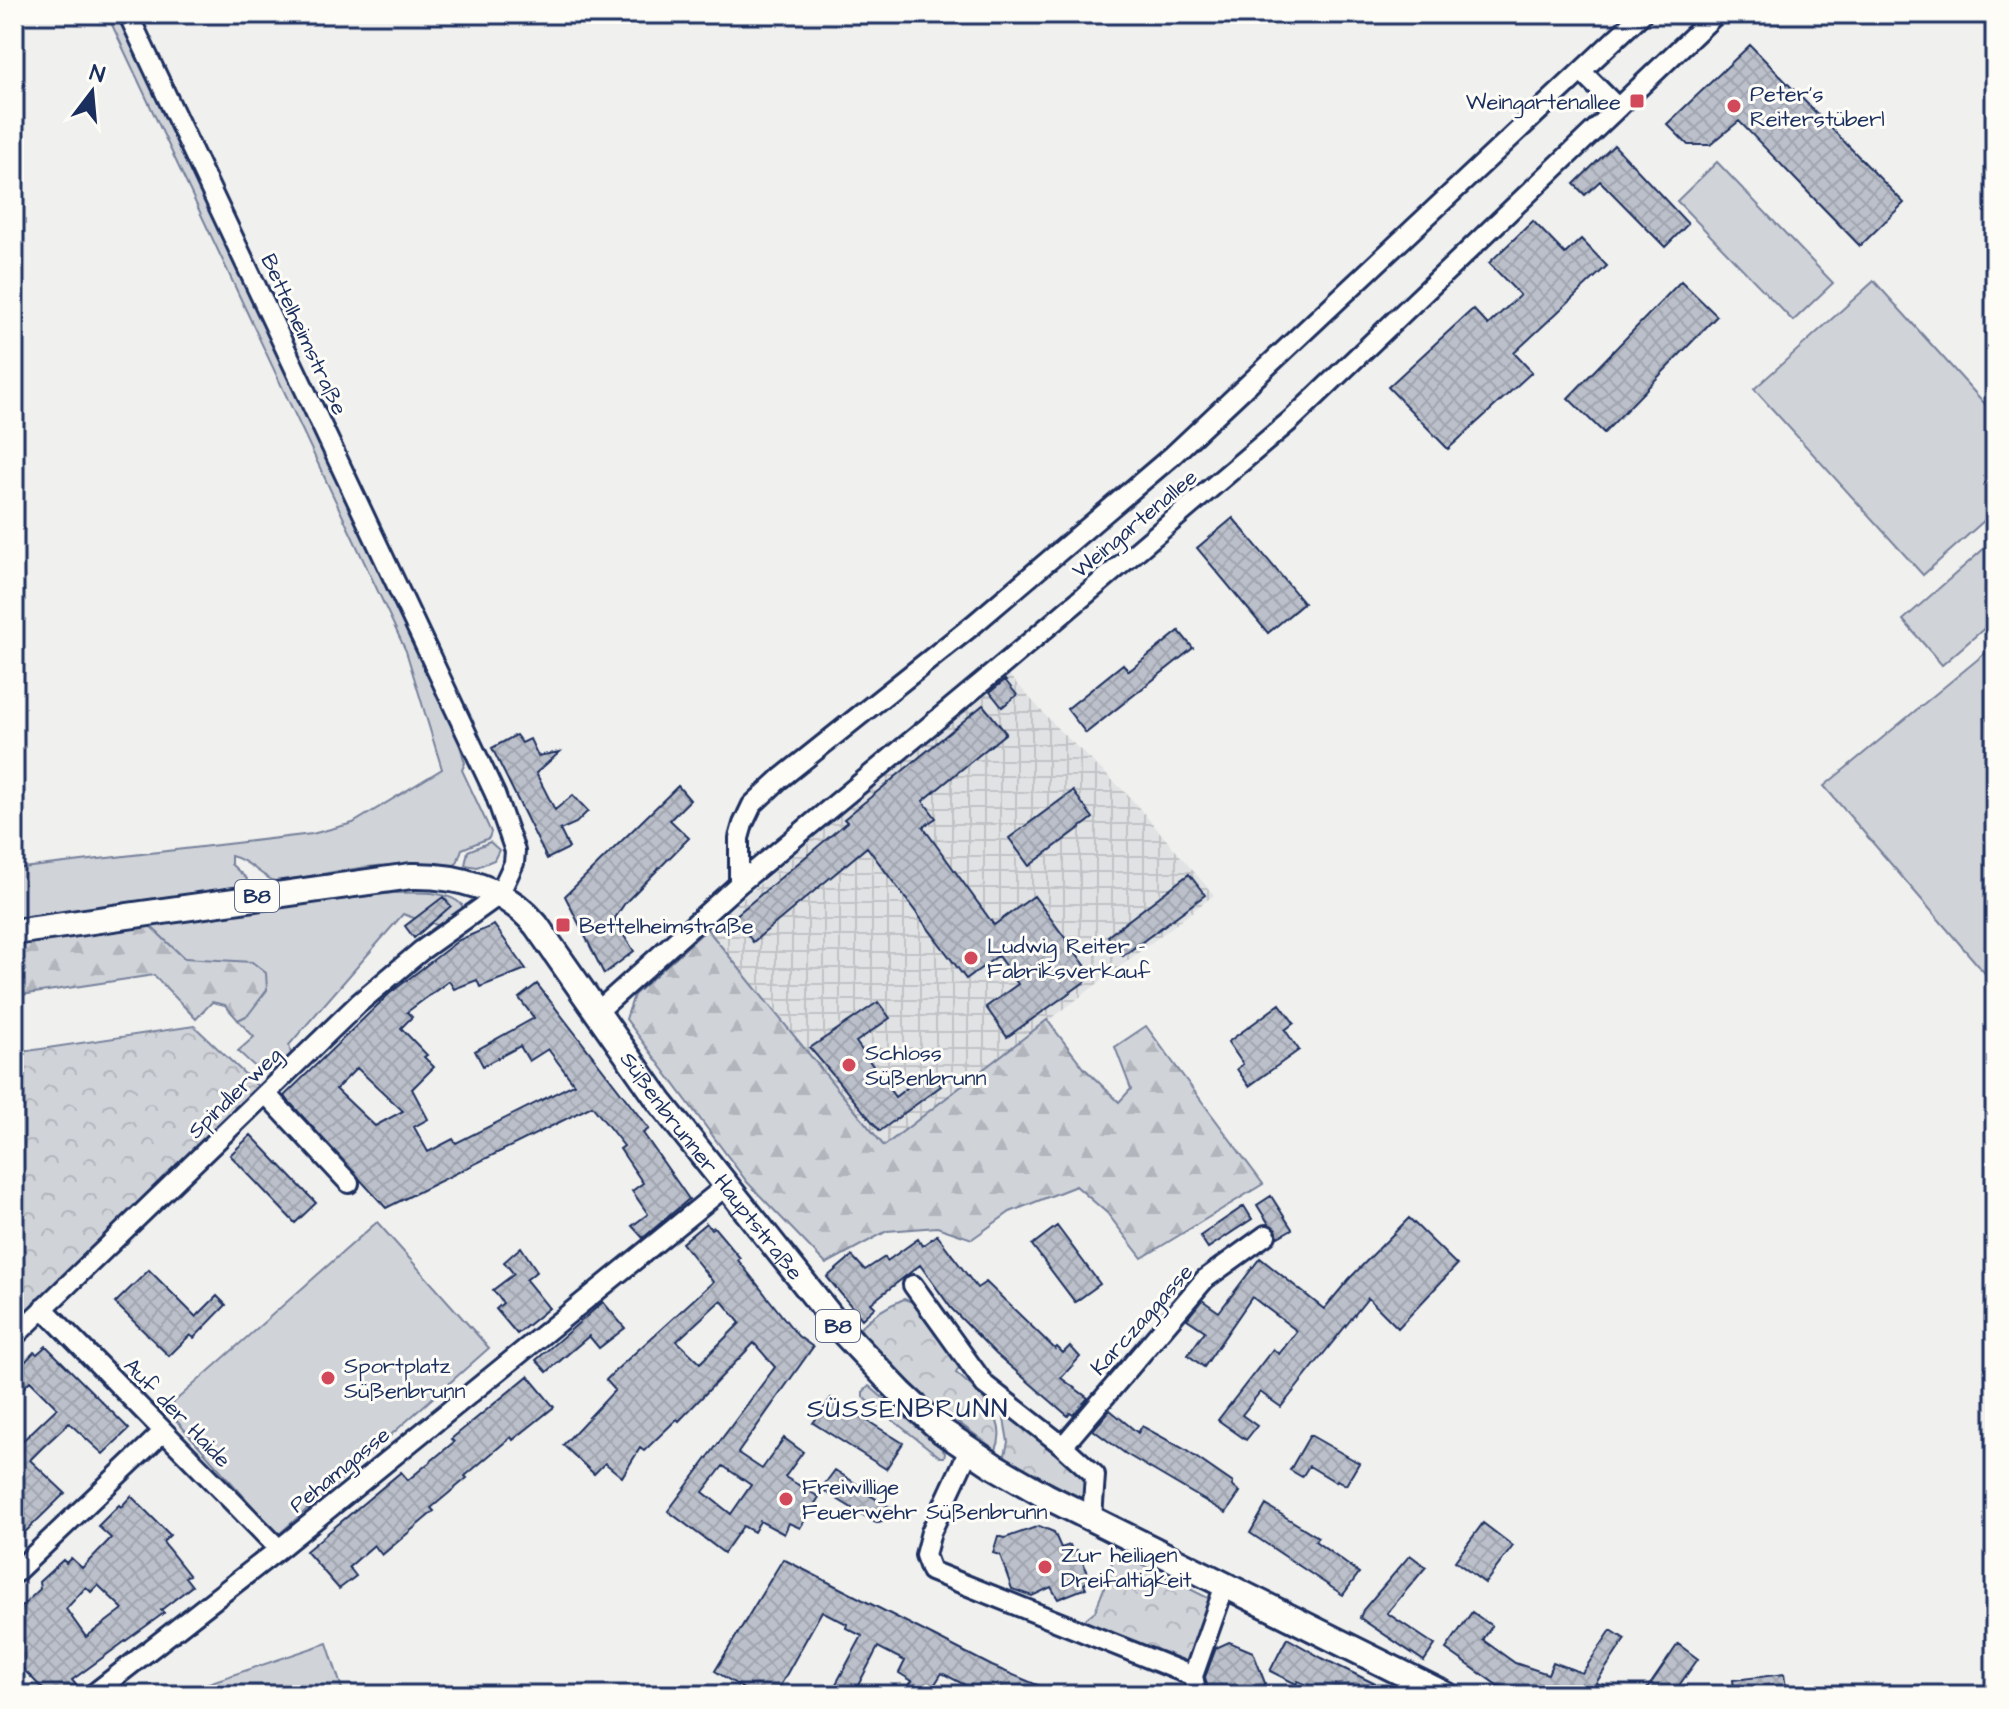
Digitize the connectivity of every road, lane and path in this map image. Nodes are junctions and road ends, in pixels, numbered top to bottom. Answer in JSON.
{"nodes":[{"id":1,"x":128,"y":14,"type":"edge"},
{"id":2,"x":1642,"y":14,"type":"edge"},
{"id":3,"x":1716,"y":14,"type":"edge"},
{"id":4,"x":1582,"y":72,"type":"junction"},
{"id":5,"x":1618,"y":108,"type":"junction"},
{"id":6,"x":739,"y":884,"type":"junction"},
{"id":7,"x":499,"y":895,"type":"junction"},
{"id":8,"x":14,"y":932,"type":"edge"},
{"id":9,"x":597,"y":1012,"type":"junction"},
{"id":10,"x":267,"y":1095,"type":"junction"},
{"id":11,"x":349,"y":1183,"type":"dead end"},
{"id":12,"x":726,"y":1186,"type":"junction"},
{"id":13,"x":1266,"y":1235,"type":"dead end"},
{"id":14,"x":913,"y":1285,"type":"dead end"},
{"id":15,"x":43,"y":1308,"type":"junction"},
{"id":16,"x":14,"y":1337,"type":"edge"},
{"id":17,"x":163,"y":1432,"type":"junction"},
{"id":18,"x":1063,"y":1446,"type":"junction"},
{"id":19,"x":969,"y":1450,"type":"junction"},
{"id":20,"x":1092,"y":1518,"type":"junction"},
{"id":21,"x":279,"y":1549,"type":"junction"},
{"id":22,"x":14,"y":1574,"type":"edge"},
{"id":23,"x":1225,"y":1585,"type":"junction"},
{"id":24,"x":1193,"y":1676,"type":"junction"},
{"id":25,"x":92,"y":1695,"type":"edge"},
{"id":26,"x":1197,"y":1695,"type":"edge"},
{"id":27,"x":1446,"y":1695,"type":"edge"}],
"edges":[{"from":1,"to":7,"type":"street","name":"Bettelheimstraße"},
{"from":2,"to":4,"type":"street","name":"Weingartenallee"},
{"from":3,"to":5,"type":"street","name":"Weingartenallee"},
{"from":4,"to":5,"type":"street"},
{"from":4,"to":6,"type":"street","name":"Weingartenallee"},
{"from":5,"to":6,"type":"street","name":"Weingartenallee"},
{"from":6,"to":9,"type":"street","name":"Weingartenallee"},
{"from":7,"to":8,"type":"main road","number":"B8"},
{"from":7,"to":9,"type":"main road","name":"Süßenbrunner Hauptstraße","number":"B8"},
{"from":7,"to":10,"type":"street","name":"Spindlerweg"},
{"from":9,"to":12,"type":"main road","name":"Süßenbrunner Hauptstraße","number":"B8"},
{"from":10,"to":11,"type":"street"},
{"from":10,"to":15,"type":"street","name":"Spindlerweg"},
{"from":12,"to":19,"type":"main road","name":"Süßenbrunner Hauptstraße","number":"B8"},
{"from":12,"to":21,"type":"street","name":"Pehamgasse"},
{"from":13,"to":18,"type":"street","name":"Karczaggasse"},
{"from":14,"to":18,"type":"street"},
{"from":15,"to":16,"type":"street","name":"Spindlerweg"},
{"from":15,"to":17,"type":"street","name":"Auf der Haide"},
{"from":17,"to":21,"type":"street","name":"Auf der Haide"},
{"from":17,"to":22,"type":"street"},
{"from":18,"to":20,"type":"street"},
{"from":19,"to":20,"type":"main road","name":"Süßenbrunner Hauptstraße","number":"B8"},
{"from":19,"to":24,"type":"street"},
{"from":20,"to":23,"type":"main road","name":"Süßenbrunner Hauptstraße","number":"B8"},
{"from":21,"to":25,"type":"street","name":"Pehamgasse"},
{"from":23,"to":24,"type":"street"},
{"from":23,"to":27,"type":"main road","name":"Süßenbrunner Hauptstraße","number":"B8"},
{"from":24,"to":26,"type":"street"}]}
